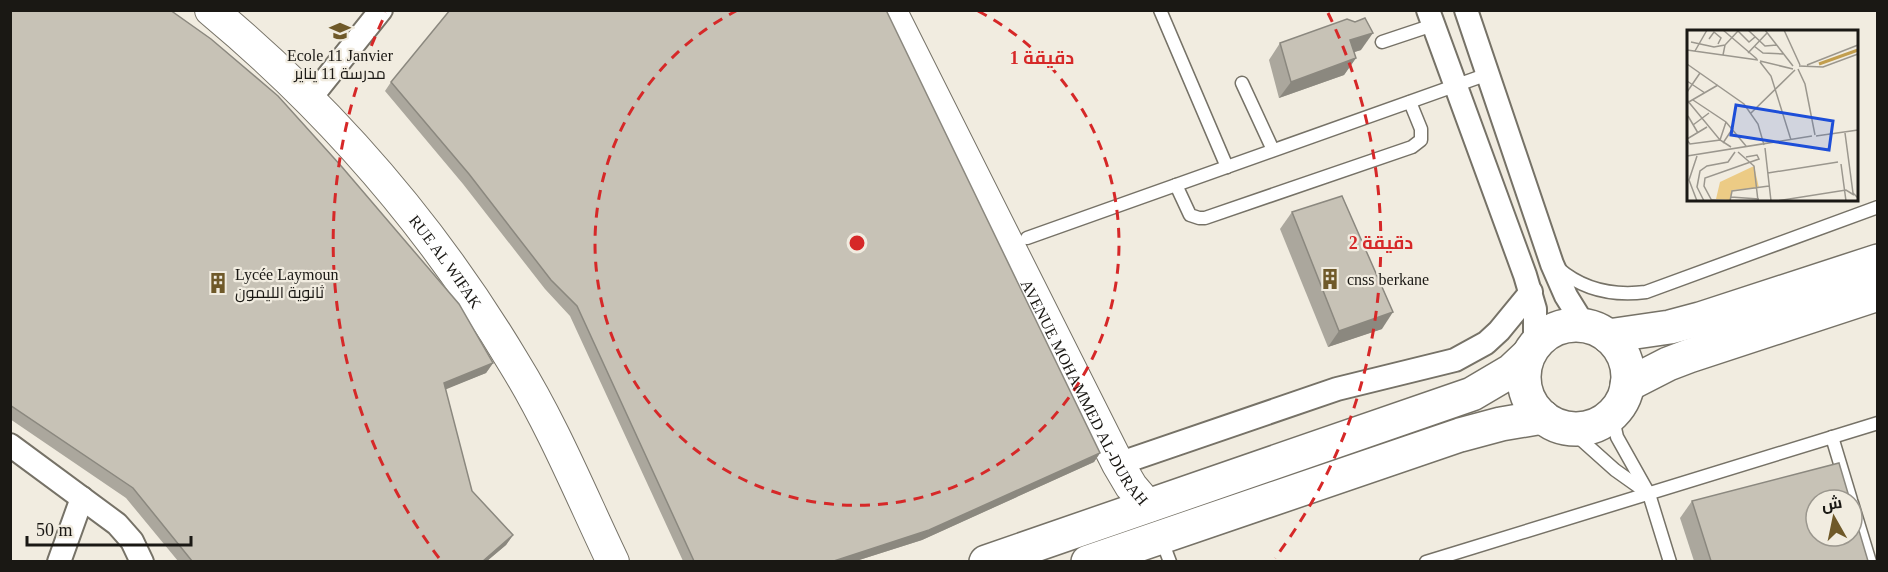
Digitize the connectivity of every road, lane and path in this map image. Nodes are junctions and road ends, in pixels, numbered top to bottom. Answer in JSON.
{"nodes":[{"id":1,"x":211,"y":10,"type":"edge"},
{"id":2,"x":381,"y":10,"type":"edge"},
{"id":3,"x":890,"y":10,"type":"edge"},
{"id":4,"x":913,"y":10,"type":"edge"},
{"id":5,"x":1160,"y":10,"type":"edge"},
{"id":6,"x":1466,"y":10,"type":"edge"},
{"id":7,"x":1431,"y":18,"type":"edge"},
{"id":8,"x":1382,"y":42,"type":"dead end"},
{"id":9,"x":1488,"y":74,"type":"junction"},
{"id":10,"x":1242,"y":83,"type":"dead end"},
{"id":11,"x":1455,"y":86,"type":"junction"},
{"id":12,"x":309,"y":100,"type":"junction"},
{"id":13,"x":1410,"y":102,"type":"junction"},
{"id":14,"x":1273,"y":150,"type":"junction"},
{"id":15,"x":1227,"y":167,"type":"junction"},
{"id":16,"x":1176,"y":185,"type":"junction"},
{"id":17,"x":1878,"y":207,"type":"edge"},
{"id":18,"x":1018,"y":242,"type":"junction"},
{"id":19,"x":1878,"y":261,"type":"edge"},
{"id":20,"x":1552,"y":264,"type":"junction"},
{"id":21,"x":1531,"y":292,"type":"junction"},
{"id":22,"x":1878,"y":294,"type":"edge"},
{"id":23,"x":1596,"y":331,"type":"junction"},
{"id":24,"x":1532,"y":350,"type":"junction"},
{"id":25,"x":1622,"y":397,"type":"junction"},
{"id":26,"x":1555,"y":423,"type":"junction"},
{"id":27,"x":1878,"y":423,"type":"edge"},
{"id":28,"x":1832,"y":436,"type":"junction"},
{"id":29,"x":10,"y":445,"type":"edge"},
{"id":30,"x":1127,"y":461,"type":"junction"},
{"id":31,"x":1848,"y":488,"type":"edge"},
{"id":32,"x":1649,"y":494,"type":"junction"},
{"id":33,"x":82,"y":498,"type":"junction"},
{"id":34,"x":1148,"y":506,"type":"junction"},
{"id":35,"x":1864,"y":541,"type":"edge"},
{"id":36,"x":1165,"y":549,"type":"edge"},
{"id":37,"x":59,"y":561,"type":"edge"},
{"id":38,"x":142,"y":561,"type":"edge"},
{"id":39,"x":613,"y":561,"type":"edge"},
{"id":40,"x":986,"y":561,"type":"edge"},
{"id":41,"x":1088,"y":561,"type":"edge"},
{"id":42,"x":1426,"y":561,"type":"edge"},
{"id":43,"x":1670,"y":561,"type":"edge"},
{"id":44,"x":1870,"y":561,"type":"edge"}],
"edges":[{"from":1,"to":12,"type":"street","name":"RUE AL WIFAK"},
{"from":2,"to":12,"type":"street"},
{"from":3,"to":18,"type":"street","name":"AVENUE MOHAMMED AL-DURAH"},
{"from":4,"to":18,"type":"street","name":"AVENUE MOHAMMED AL-DURAH"},
{"from":5,"to":15,"type":"lane"},
{"from":6,"to":9,"type":"street"},
{"from":7,"to":8,"type":"lane"},
{"from":7,"to":11,"type":"street"},
{"from":9,"to":11,"type":"lane"},
{"from":9,"to":20,"type":"street"},
{"from":10,"to":14,"type":"lane"},
{"from":11,"to":13,"type":"lane"},
{"from":11,"to":21,"type":"street"},
{"from":12,"to":39,"type":"street","name":"RUE AL WIFAK"},
{"from":13,"to":14,"type":"lane"},
{"from":13,"to":16,"type":"lane"},
{"from":14,"to":15,"type":"lane"},
{"from":15,"to":16,"type":"lane"},
{"from":16,"to":18,"type":"lane"},
{"from":17,"to":20,"type":"lane"},
{"from":18,"to":30,"type":"street","name":"AVENUE MOHAMMED AL-DURAH"},
{"from":19,"to":23,"type":"highway"},
{"from":20,"to":23,"type":"street"},
{"from":21,"to":24,"type":"street"},
{"from":21,"to":30,"type":"street"},
{"from":22,"to":25,"type":"highway"},
{"from":23,"to":24,"type":"highway"},
{"from":23,"to":25,"type":"highway"},
{"from":24,"to":26,"type":"highway"},
{"from":24,"to":34,"type":"highway"},
{"from":25,"to":26,"type":"highway"},
{"from":25,"to":32,"type":"lane"},
{"from":26,"to":32,"type":"lane"},
{"from":26,"to":36,"type":"highway"},
{"from":27,"to":28,"type":"lane"},
{"from":28,"to":31,"type":"lane"},
{"from":28,"to":32,"type":"lane"},
{"from":29,"to":33,"type":"street"},
{"from":30,"to":34,"type":"street","name":"AVENUE MOHAMMED AL-DURAH"},
{"from":32,"to":42,"type":"lane"},
{"from":32,"to":43,"type":"lane"},
{"from":33,"to":37,"type":"street"},
{"from":33,"to":38,"type":"street"},
{"from":34,"to":40,"type":"highway"},
{"from":35,"to":44,"type":"lane"},
{"from":36,"to":41,"type":"highway"}]}
